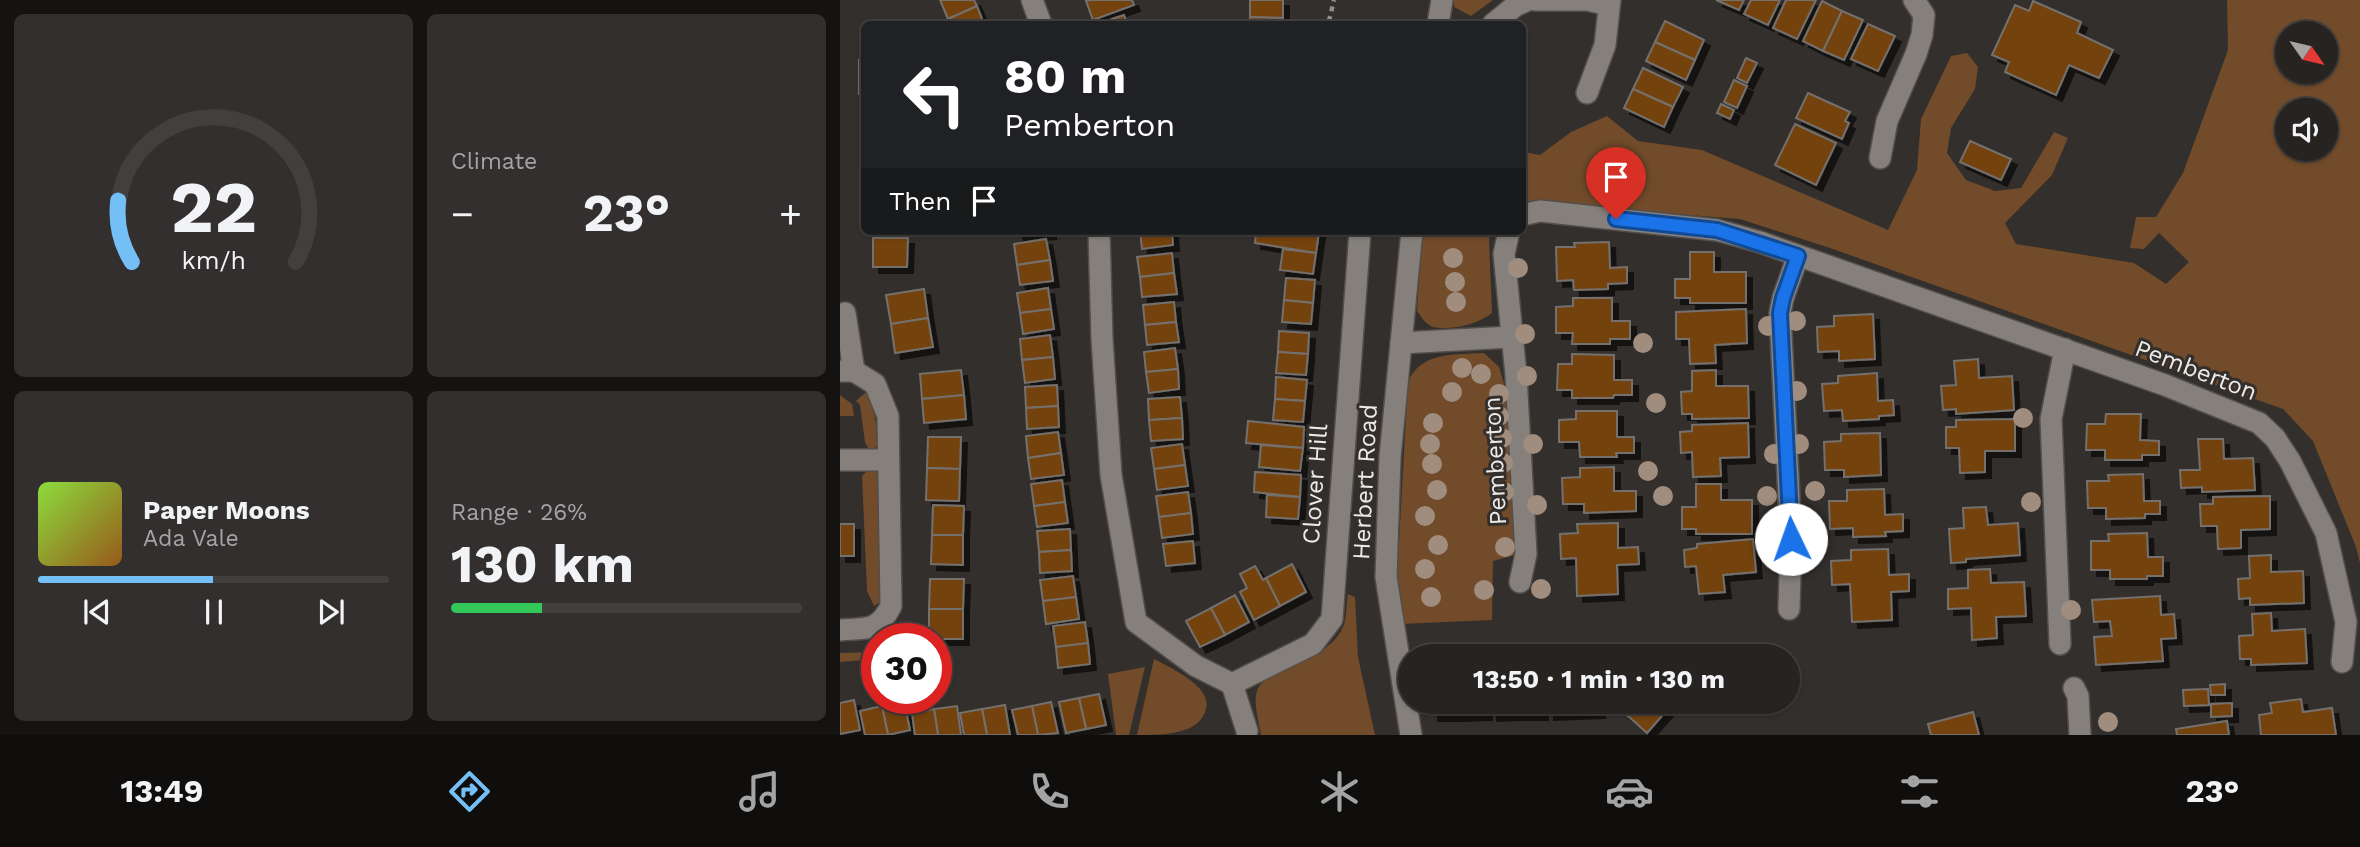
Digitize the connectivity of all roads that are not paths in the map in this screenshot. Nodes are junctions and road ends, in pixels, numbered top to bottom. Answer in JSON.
{"nodes":[{"id":1,"x":1032,"y":0,"type":"edge"},
{"id":2,"x":1442,"y":0,"type":"edge"},
{"id":3,"x":1528,"y":0,"type":"edge"},
{"id":4,"x":1535,"y":0,"type":"edge"},
{"id":5,"x":1914,"y":0,"type":"edge"},
{"id":6,"x":1609,"y":3,"type":"edge"},
{"id":7,"x":1040,"y":21,"type":"edge"},
{"id":8,"x":1438,"y":21,"type":"edge"},
{"id":9,"x":1497,"y":21,"type":"edge"},
{"id":10,"x":1587,"y":93,"type":"dead end"},
{"id":11,"x":1880,"y":158,"type":"dead end"},
{"id":12,"x":1526,"y":214,"type":"edge"},
{"id":13,"x":1100,"y":235,"type":"edge"},
{"id":14,"x":1360,"y":235,"type":"edge"},
{"id":15,"x":1412,"y":235,"type":"edge"},
{"id":16,"x":1508,"y":235,"type":"edge"},
{"id":17,"x":1798,"y":256,"type":"junction"},
{"id":18,"x":845,"y":313,"type":"dead end"},
{"id":19,"x":1511,"y":337,"type":"junction"},
{"id":20,"x":1401,"y":343,"type":"junction"},
{"id":21,"x":2065,"y":349,"type":"junction"},
{"id":22,"x":847,"y":371,"type":"edge"},
{"id":23,"x":840,"y":460,"type":"edge"},
{"id":24,"x":888,"y":460,"type":"junction"},
{"id":25,"x":1520,"y":582,"type":"dead end"},
{"id":26,"x":1789,"y":609,"type":"dead end"},
{"id":27,"x":840,"y":630,"type":"edge"},
{"id":28,"x":2060,"y":644,"type":"dead end"},
{"id":29,"x":2342,"y":662,"type":"dead end"},
{"id":30,"x":1232,"y":684,"type":"junction"},
{"id":31,"x":2074,"y":688,"type":"dead end"},
{"id":32,"x":1242,"y":734,"type":"edge"},
{"id":33,"x":1411,"y":735,"type":"edge"},
{"id":34,"x":2080,"y":735,"type":"edge"}],
"edges":[{"from":1,"to":7,"type":"street"},
{"from":2,"to":8,"type":"street"},
{"from":3,"to":9,"type":"street"},
{"from":4,"to":6,"type":"street"},
{"from":5,"to":11,"type":"street"},
{"from":6,"to":10,"type":"street"},
{"from":12,"to":17,"type":"street","name":"Pemberton"},
{"from":13,"to":30,"type":"street"},
{"from":14,"to":30,"type":"street","name":"Clover Hill"},
{"from":15,"to":20,"type":"street","name":"Herbert Road"},
{"from":16,"to":19,"type":"street","name":"Pemberton"},
{"from":17,"to":21,"type":"street","name":"Pemberton"},
{"from":17,"to":26,"type":"street"},
{"from":18,"to":22,"type":"street"},
{"from":19,"to":20,"type":"street"},
{"from":19,"to":25,"type":"street","name":"Pemberton"},
{"from":20,"to":33,"type":"street","name":"Herbert Road"},
{"from":21,"to":28,"type":"street"},
{"from":21,"to":29,"type":"street","name":"Pemberton"},
{"from":22,"to":24,"type":"street"},
{"from":23,"to":24,"type":"street"},
{"from":24,"to":27,"type":"street"},
{"from":30,"to":32,"type":"street"},
{"from":31,"to":34,"type":"street"}]}
